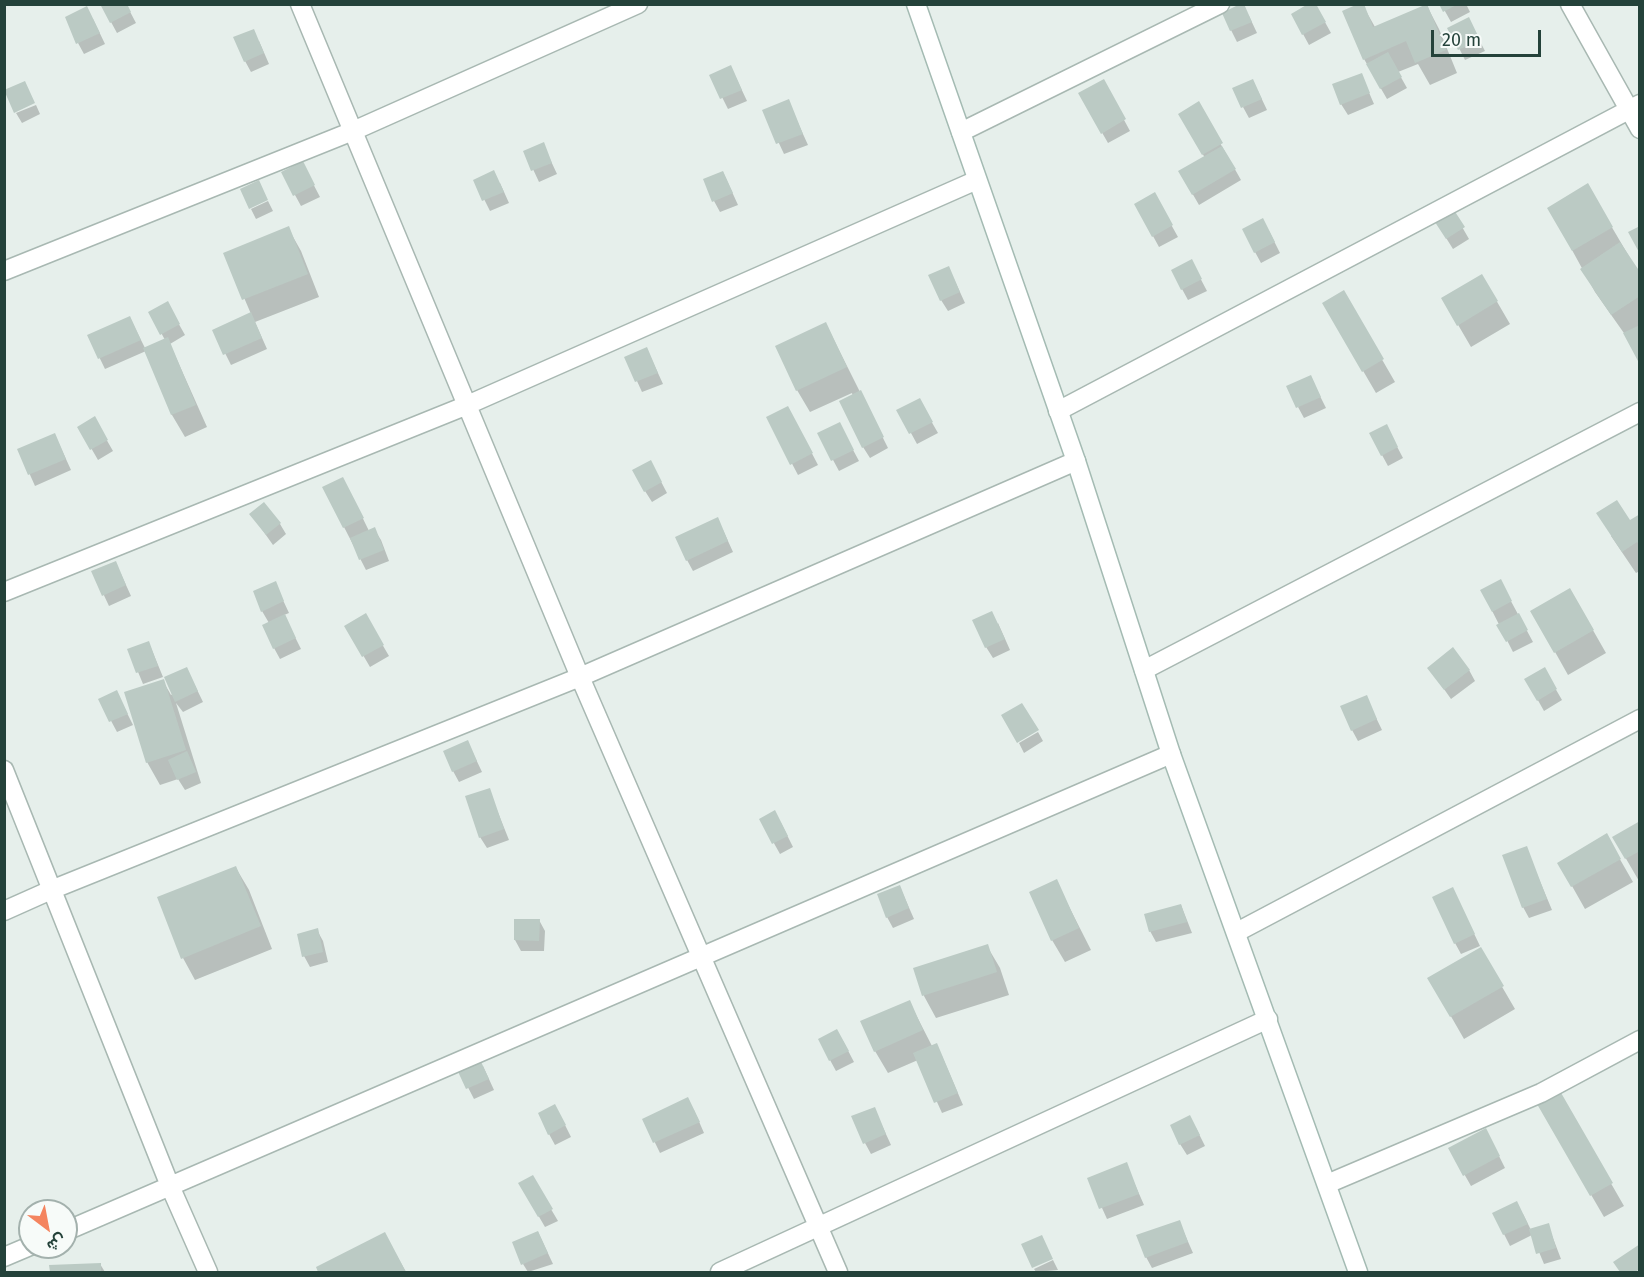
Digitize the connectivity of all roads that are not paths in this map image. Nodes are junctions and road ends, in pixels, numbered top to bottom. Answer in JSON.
{"nodes":[{"id":1,"x":300,"y":4,"type":"edge"},
{"id":2,"x":638,"y":4,"type":"edge"},
{"id":3,"x":916,"y":4,"type":"edge"},
{"id":4,"x":1220,"y":4,"type":"edge"},
{"id":5,"x":1570,"y":4,"type":"edge"},
{"id":6,"x":1634,"y":107,"type":"edge"},
{"id":7,"x":1640,"y":129,"type":"edge"},
{"id":8,"x":353,"y":131,"type":"junction"},
{"id":9,"x":961,"y":132,"type":"junction"},
{"id":10,"x":977,"y":180,"type":"junction"},
{"id":11,"x":4,"y":272,"type":"edge"},
{"id":12,"x":465,"y":406,"type":"junction"},
{"id":13,"x":1058,"y":411,"type":"junction"},
{"id":14,"x":1640,"y":412,"type":"edge"},
{"id":15,"x":1076,"y":460,"type":"junction"},
{"id":16,"x":4,"y":592,"type":"edge"},
{"id":17,"x":1144,"y":670,"type":"junction"},
{"id":18,"x":580,"y":677,"type":"junction"},
{"id":19,"x":1640,"y":719,"type":"edge"},
{"id":20,"x":1171,"y":754,"type":"junction"},
{"id":21,"x":4,"y":770,"type":"edge"},
{"id":22,"x":51,"y":890,"type":"junction"},
{"id":23,"x":4,"y":911,"type":"edge"},
{"id":24,"x":1237,"y":932,"type":"junction"},
{"id":25,"x":700,"y":958,"type":"junction"},
{"id":26,"x":1268,"y":1019,"type":"junction"},
{"id":27,"x":1640,"y":1040,"type":"edge"},
{"id":28,"x":1327,"y":1184,"type":"junction"},
{"id":29,"x":170,"y":1186,"type":"junction"},
{"id":30,"x":78,"y":1225,"type":"edge"},
{"id":31,"x":819,"y":1229,"type":"junction"},
{"id":32,"x":18,"y":1251,"type":"edge"},
{"id":33,"x":4,"y":1257,"type":"edge"},
{"id":34,"x":208,"y":1272,"type":"edge"},
{"id":35,"x":720,"y":1272,"type":"edge"},
{"id":36,"x":838,"y":1272,"type":"edge"},
{"id":37,"x":1358,"y":1272,"type":"edge"}],
"edges":[{"from":1,"to":8,"type":"street"},
{"from":2,"to":8,"type":"street"},
{"from":3,"to":9,"type":"street"},
{"from":4,"to":9,"type":"street"},
{"from":5,"to":6,"type":"street"},
{"from":6,"to":7,"type":"street"},
{"from":6,"to":13,"type":"street"},
{"from":8,"to":11,"type":"street"},
{"from":8,"to":12,"type":"street"},
{"from":9,"to":10,"type":"street"},
{"from":10,"to":12,"type":"street"},
{"from":10,"to":13,"type":"street"},
{"from":12,"to":16,"type":"street"},
{"from":12,"to":18,"type":"street"},
{"from":13,"to":15,"type":"street"},
{"from":14,"to":17,"type":"street"},
{"from":15,"to":17,"type":"street"},
{"from":15,"to":18,"type":"street"},
{"from":17,"to":20,"type":"street"},
{"from":18,"to":22,"type":"street"},
{"from":18,"to":25,"type":"street"},
{"from":19,"to":24,"type":"street"},
{"from":20,"to":24,"type":"street"},
{"from":20,"to":25,"type":"street"},
{"from":21,"to":22,"type":"street"},
{"from":22,"to":23,"type":"street"},
{"from":22,"to":29,"type":"street"},
{"from":24,"to":26,"type":"street"},
{"from":25,"to":29,"type":"street"},
{"from":25,"to":31,"type":"street"},
{"from":26,"to":28,"type":"street"},
{"from":26,"to":31,"type":"street"},
{"from":27,"to":28,"type":"street"},
{"from":28,"to":37,"type":"street"},
{"from":29,"to":30,"type":"street"},
{"from":29,"to":34,"type":"street"},
{"from":31,"to":35,"type":"street"},
{"from":31,"to":36,"type":"street"},
{"from":32,"to":33,"type":"street"}]}
